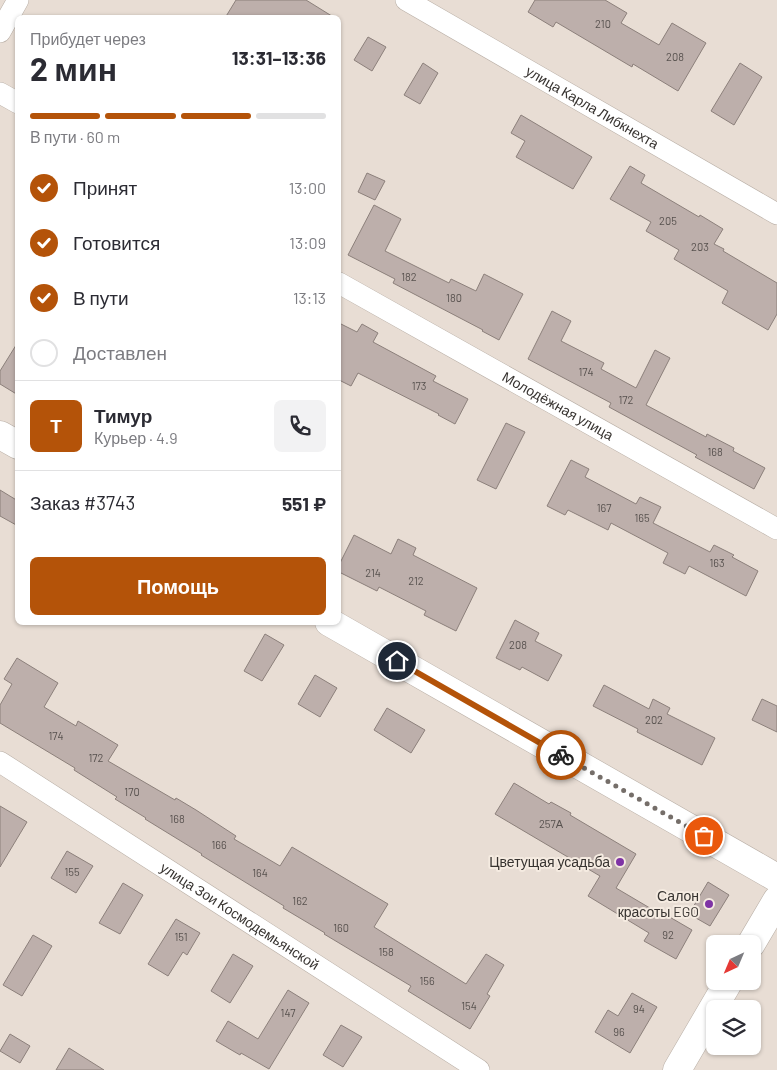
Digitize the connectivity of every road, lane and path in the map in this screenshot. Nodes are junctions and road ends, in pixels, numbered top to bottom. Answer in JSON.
{"nodes":[{"id":1,"x":18,"y":0,"type":"edge"},
{"id":2,"x":406,"y":0,"type":"edge"},
{"id":3,"x":0,"y":32,"type":"edge"},
{"id":4,"x":0,"y":94,"type":"edge"},
{"id":5,"x":15,"y":102,"type":"edge"},
{"id":6,"x":777,"y":214,"type":"edge"},
{"id":7,"x":341,"y":284,"type":"edge"},
{"id":8,"x":0,"y":435,"type":"edge"},
{"id":9,"x":15,"y":443,"type":"edge"},
{"id":10,"x":777,"y":529,"type":"edge"},
{"id":11,"x":334,"y":625,"type":"edge"},
{"id":12,"x":0,"y":762,"type":"edge"},
{"id":13,"x":777,"y":878,"type":"edge"},
{"id":14,"x":777,"y":900,"type":"edge"},
{"id":15,"x":756,"y":935,"type":"edge"},
{"id":16,"x":724,"y":990,"type":"edge"},
{"id":17,"x":479,"y":1070,"type":"edge"},
{"id":18,"x":677,"y":1070,"type":"edge"}],
"edges":[{"from":1,"to":3,"type":"street"},
{"from":2,"to":6,"type":"street","name":"улица Карла Либкнехта"},
{"from":4,"to":5,"type":"street"},
{"from":7,"to":10,"type":"street","name":"Молодёжная улица"},
{"from":8,"to":9,"type":"street"},
{"from":11,"to":13,"type":"street"},
{"from":12,"to":17,"type":"street","name":"улица Зои Космодемьянской"},
{"from":14,"to":15,"type":"street"},
{"from":16,"to":18,"type":"street"}]}
